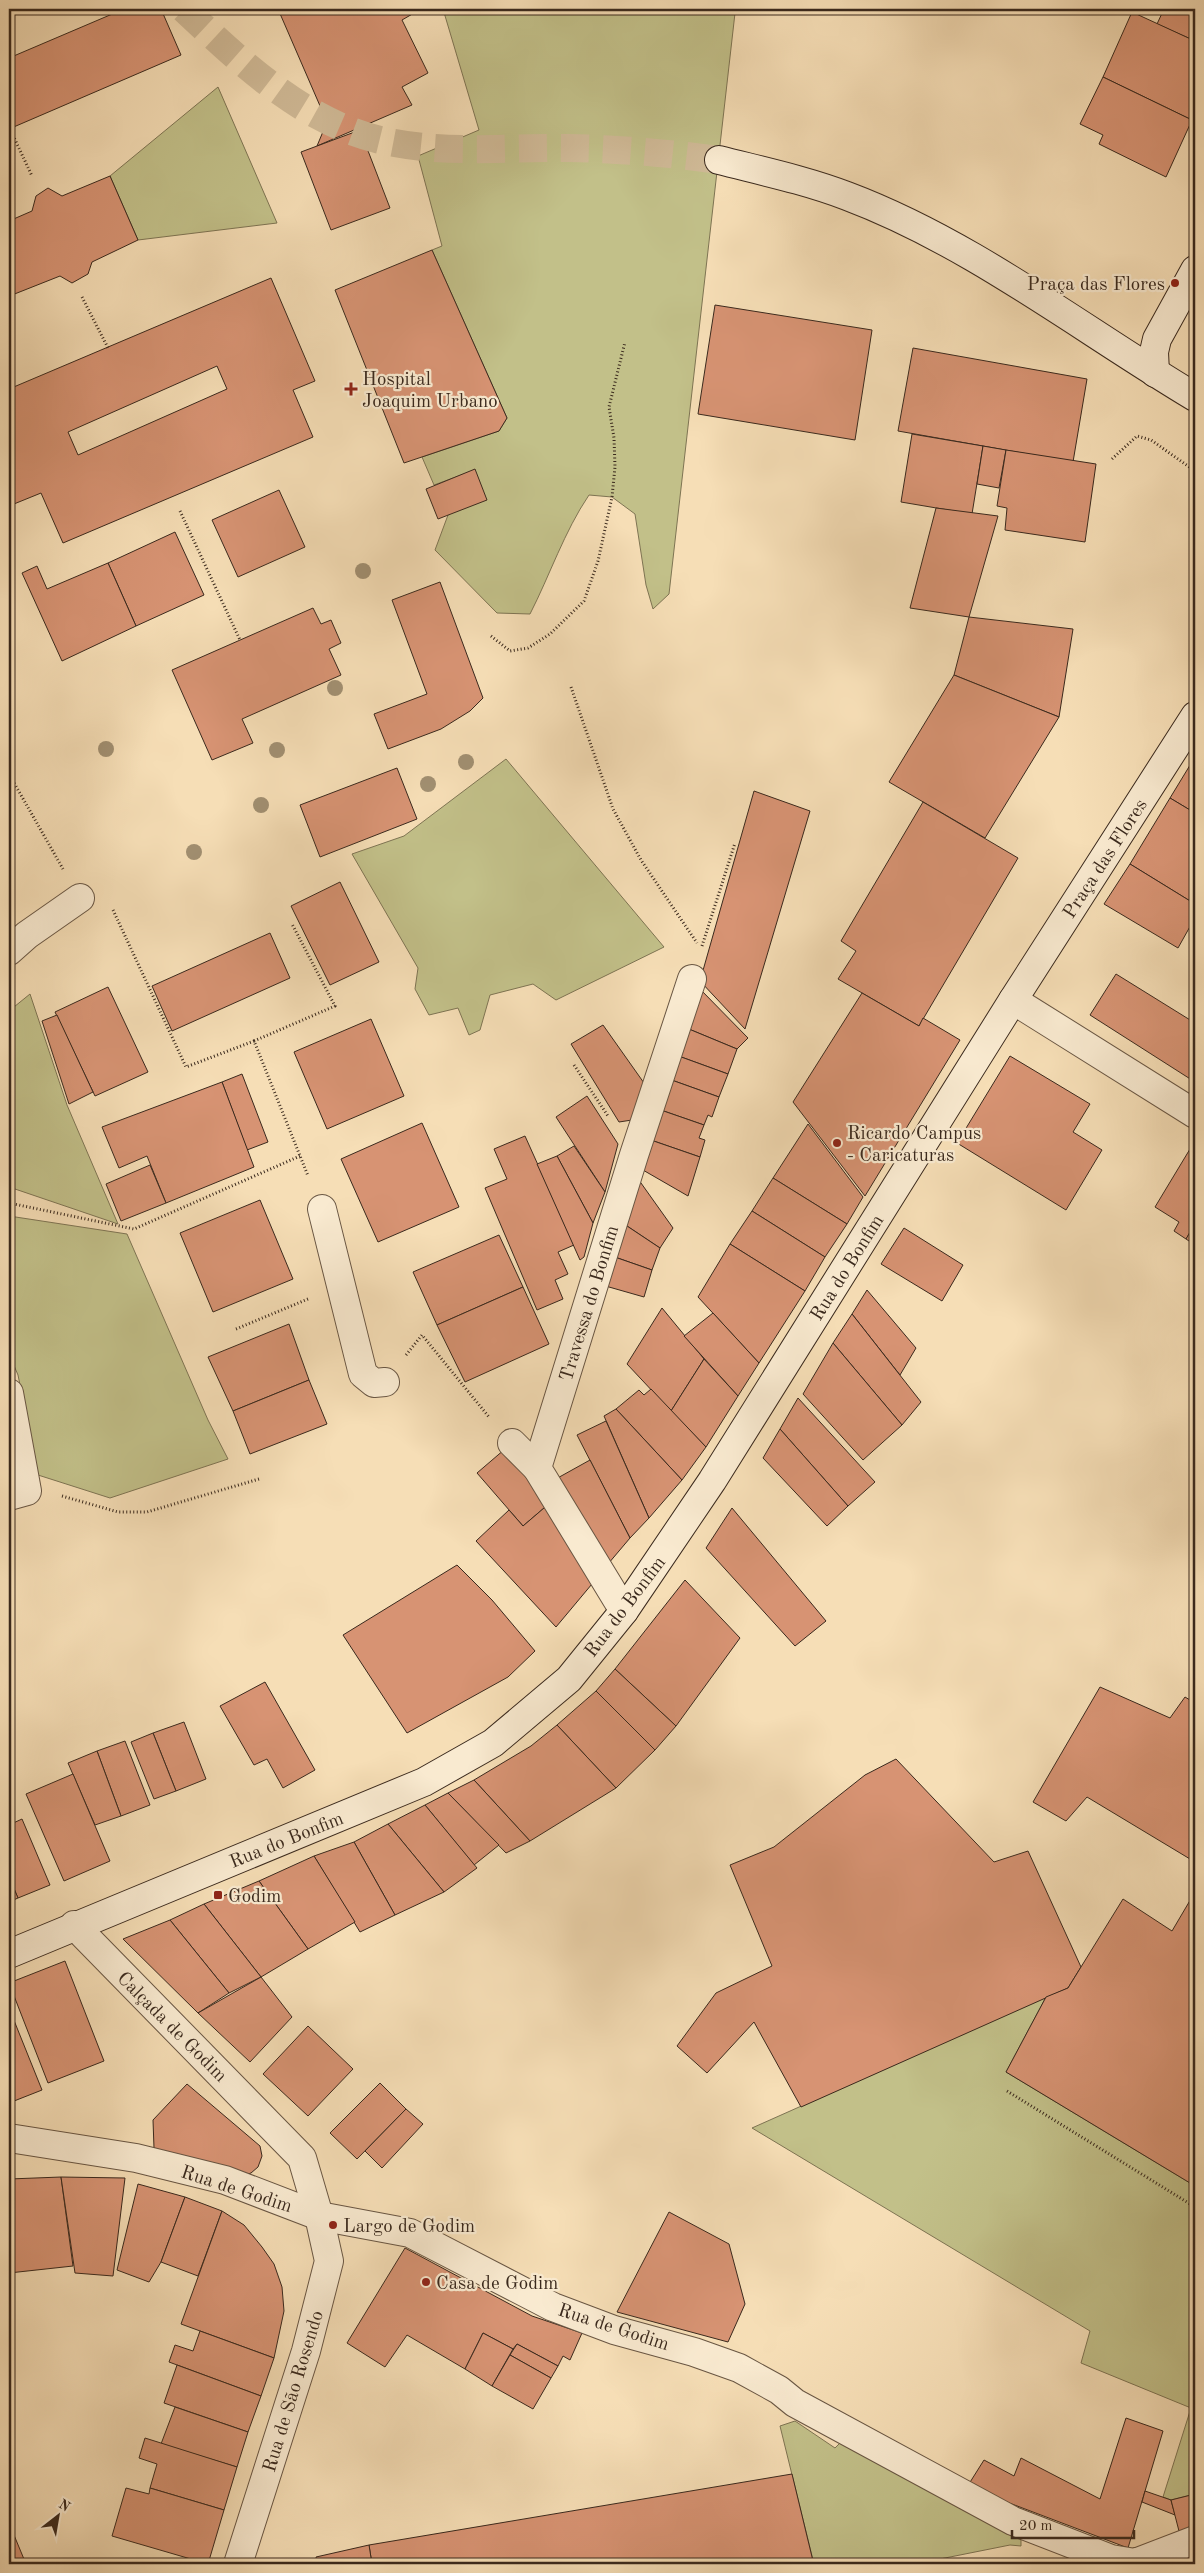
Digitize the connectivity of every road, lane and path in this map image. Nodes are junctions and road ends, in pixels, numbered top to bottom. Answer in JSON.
{"nodes":[{"id":1,"x":10,"y":129,"type":"edge"},
{"id":2,"x":719,"y":160,"type":"tunnel mouth"},
{"id":3,"x":32,"y":176,"type":"dead end"},
{"id":4,"x":1195,"y":270,"type":"edge"},
{"id":5,"x":82,"y":298,"type":"dead end"},
{"id":6,"x":625,"y":342,"type":"dead end"},
{"id":7,"x":108,"y":348,"type":"dead end"},
{"id":8,"x":1156,"y":374,"type":"junction"},
{"id":9,"x":1195,"y":397,"type":"edge"},
{"id":10,"x":1112,"y":459,"type":"dead end"},
{"id":11,"x":1195,"y":471,"type":"edge"},
{"id":12,"x":180,"y":511,"type":"dead end"},
{"id":13,"x":491,"y":636,"type":"dead end"},
{"id":14,"x":240,"y":640,"type":"dead end"},
{"id":15,"x":571,"y":687,"type":"dead end"},
{"id":16,"x":1195,"y":716,"type":"edge"},
{"id":17,"x":9,"y":774,"type":"edge"},
{"id":18,"x":735,"y":844,"type":"dead end"},
{"id":19,"x":80,"y":898,"type":"joint"},
{"id":20,"x":116,"y":915,"type":"dead end"},
{"id":21,"x":292,"y":924,"type":"dead end"},
{"id":22,"x":9,"y":952,"type":"edge"},
{"id":23,"x":692,"y":979,"type":"dead end"},
{"id":24,"x":1013,"y":1000,"type":"junction"},
{"id":25,"x":254,"y":1041,"type":"junction"},
{"id":26,"x":574,"y":1065,"type":"dead end"},
{"id":27,"x":1195,"y":1114,"type":"edge"},
{"id":28,"x":634,"y":1156,"type":"junction"},
{"id":29,"x":9,"y":1203,"type":"edge"},
{"id":30,"x":322,"y":1209,"type":"dead end"},
{"id":31,"x":341,"y":1285,"type":"junction"},
{"id":32,"x":236,"y":1329,"type":"dead end"},
{"id":33,"x":386,"y":1382,"type":"joint"},
{"id":34,"x":9,"y":1393,"type":"edge"},
{"id":35,"x":512,"y":1444,"type":"joint"},
{"id":36,"x":537,"y":1468,"type":"junction"},
{"id":37,"x":259,"y":1479,"type":"dead end"},
{"id":38,"x":18,"y":1493,"type":"edge"},
{"id":39,"x":624,"y":1611,"type":"junction"},
{"id":40,"x":74,"y":1926,"type":"junction"},
{"id":41,"x":9,"y":1954,"type":"edge"},
{"id":42,"x":1007,"y":2091,"type":"dead end"},
{"id":43,"x":9,"y":2138,"type":"edge"},
{"id":44,"x":1195,"y":2207,"type":"edge"},
{"id":45,"x":319,"y":2216,"type":"junction"},
{"id":46,"x":1195,"y":2540,"type":"edge"},
{"id":47,"x":238,"y":2564,"type":"edge"}],
"edges":[{"from":1,"to":3,"type":"path"},
{"from":2,"to":8,"type":"street"},
{"from":4,"to":8,"type":"street"},
{"from":5,"to":7,"type":"path"},
{"from":6,"to":13,"type":"path"},
{"from":8,"to":9,"type":"street"},
{"from":10,"to":11,"type":"path"},
{"from":12,"to":14,"type":"path"},
{"from":15,"to":18,"type":"path"},
{"from":16,"to":24,"type":"street","name":"Praça das Flores"},
{"from":17,"to":19,"type":"path"},
{"from":19,"to":22,"type":"street"},
{"from":20,"to":25,"type":"path"},
{"from":21,"to":25,"type":"path"},
{"from":23,"to":28,"type":"street","name":"Travessa do Bonfim"},
{"from":24,"to":27,"type":"street"},
{"from":24,"to":39,"type":"street","name":"Rua do Bonfim"},
{"from":25,"to":29,"type":"path"},
{"from":26,"to":28,"type":"path"},
{"from":28,"to":36,"type":"street","name":"Travessa do Bonfim"},
{"from":30,"to":31,"type":"street"},
{"from":31,"to":32,"type":"path"},
{"from":31,"to":33,"type":"street"},
{"from":33,"to":35,"type":"path"},
{"from":34,"to":38,"type":"street"},
{"from":35,"to":36,"type":"street"},
{"from":36,"to":39,"type":"street"},
{"from":37,"to":38,"type":"path"},
{"from":39,"to":40,"type":"street","name":"Rua do Bonfim"},
{"from":40,"to":41,"type":"street","name":"Rua do Bonfim"},
{"from":40,"to":45,"type":"street","name":"Calçada de Godim"},
{"from":42,"to":44,"type":"path"},
{"from":43,"to":45,"type":"street","name":"Rua de Godim"},
{"from":45,"to":46,"type":"street","name":"Rua de Godim"},
{"from":45,"to":47,"type":"street","name":"Rua de São Rosendo"}]}
